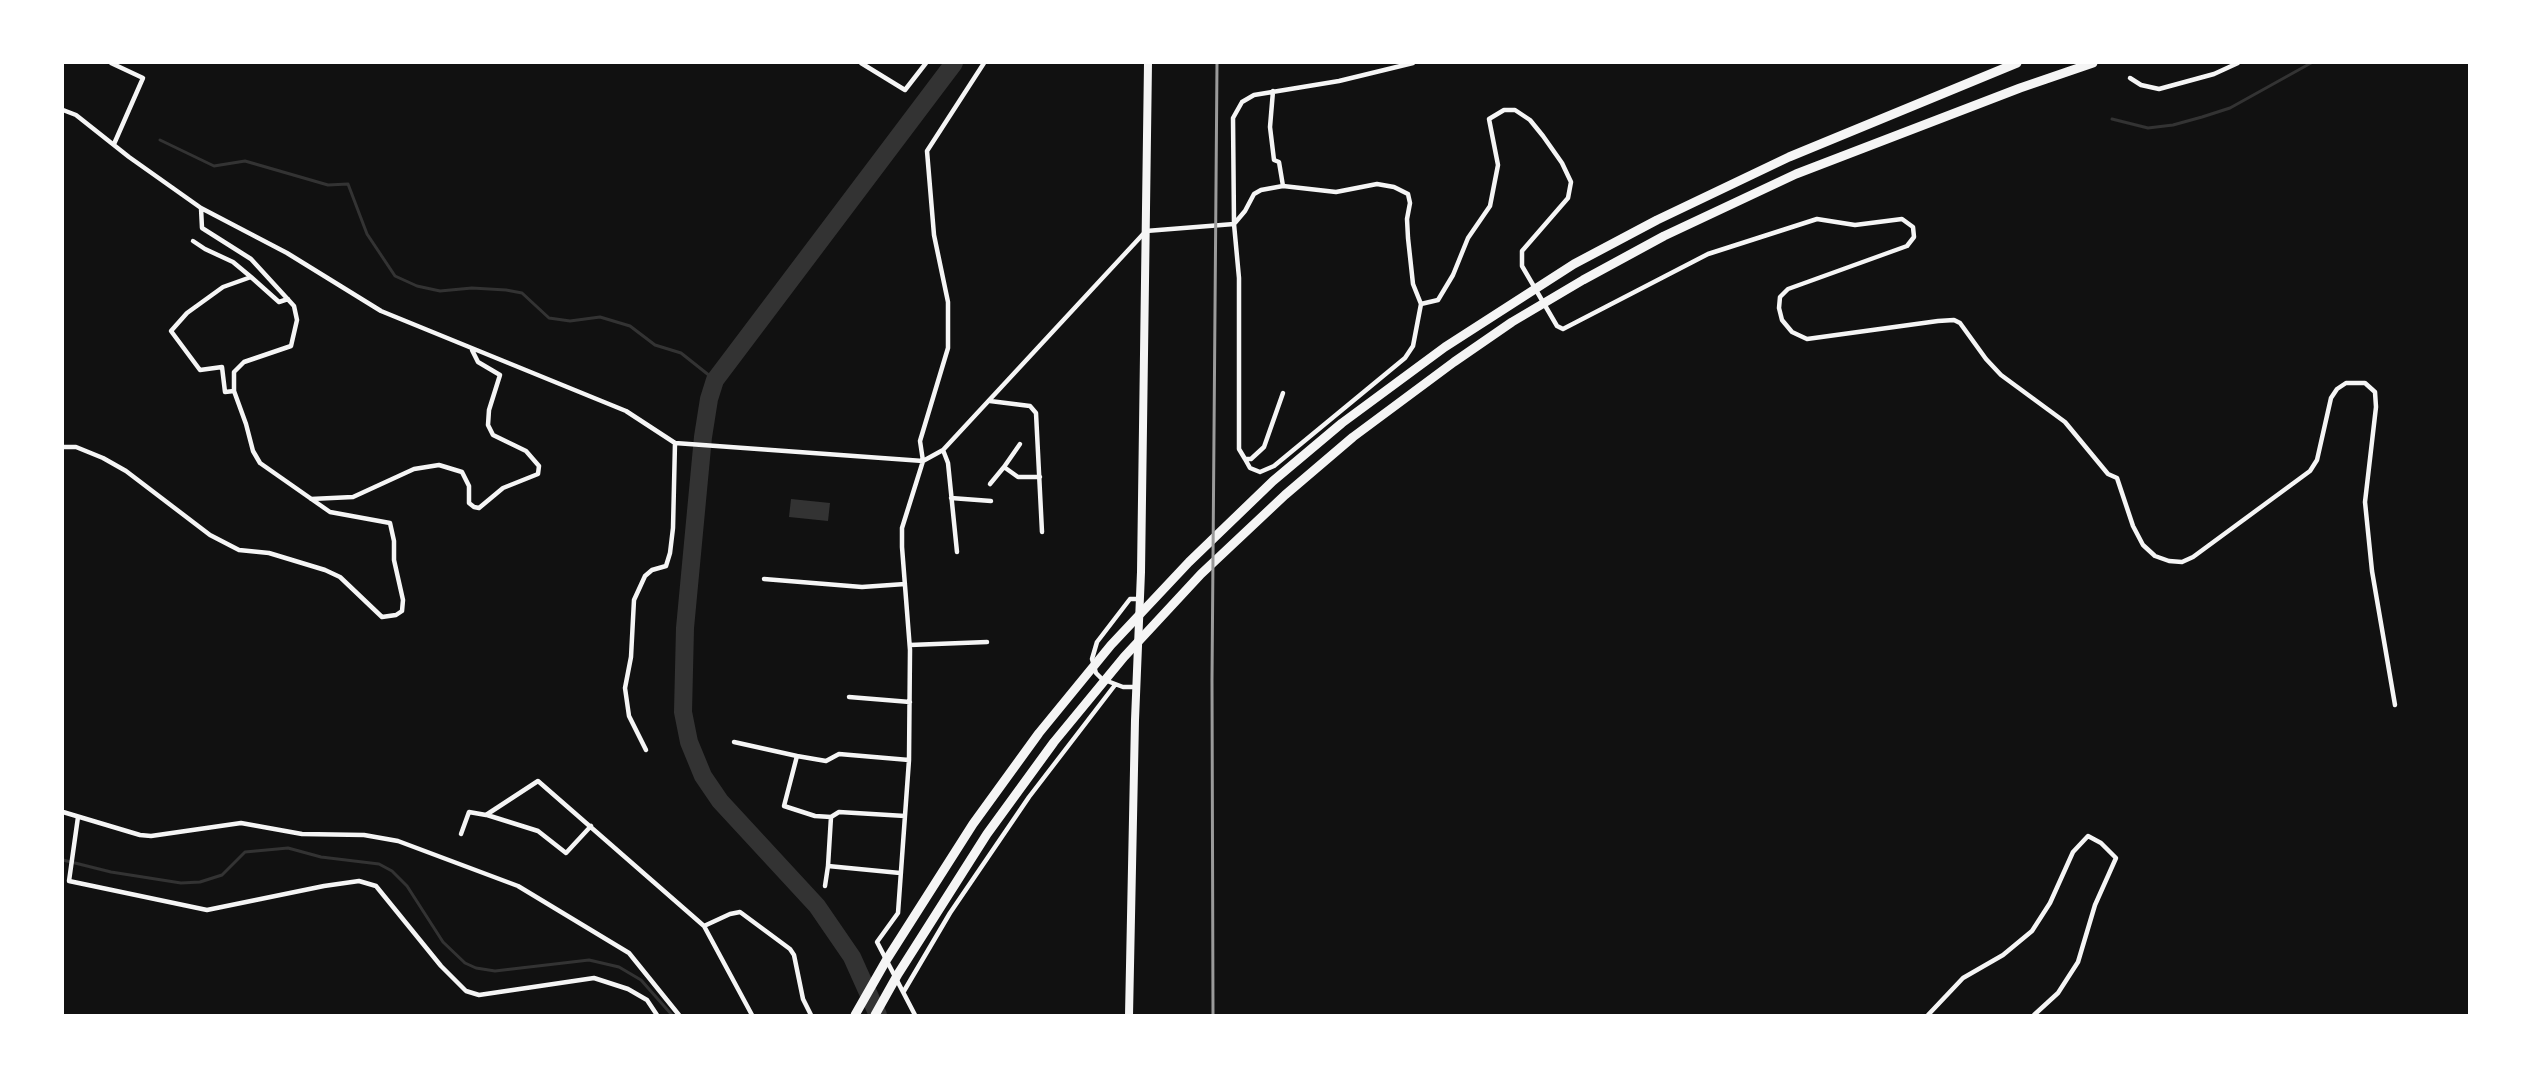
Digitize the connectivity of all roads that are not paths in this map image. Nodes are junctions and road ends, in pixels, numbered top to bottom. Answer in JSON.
{"nodes":[{"id":1,"x":111,"y":63,"type":"edge"},
{"id":2,"x":861,"y":63,"type":"edge"},
{"id":3,"x":926,"y":63,"type":"edge"},
{"id":4,"x":984,"y":63,"type":"edge"},
{"id":5,"x":1148,"y":63,"type":"edge"},
{"id":6,"x":1413,"y":63,"type":"edge"},
{"id":7,"x":2017,"y":63,"type":"edge"},
{"id":8,"x":2092,"y":63,"type":"edge"},
{"id":9,"x":2238,"y":63,"type":"edge"},
{"id":10,"x":2130,"y":78,"type":"dead end"},
{"id":11,"x":1273,"y":91,"type":"junction"},
{"id":12,"x":63,"y":110,"type":"edge"},
{"id":13,"x":114,"y":144,"type":"junction"},
{"id":14,"x":1283,"y":186,"type":"junction"},
{"id":15,"x":201,"y":208,"type":"junction"},
{"id":16,"x":1234,"y":224,"type":"junction"},
{"id":17,"x":1146,"y":231,"type":"junction"},
{"id":18,"x":193,"y":241,"type":"dead end"},
{"id":19,"x":251,"y":277,"type":"junction"},
{"id":20,"x":288,"y":299,"type":"junction"},
{"id":21,"x":1421,"y":304,"type":"junction"},
{"id":22,"x":472,"y":350,"type":"junction"},
{"id":23,"x":234,"y":391,"type":"junction"},
{"id":24,"x":1283,"y":393,"type":"dead end"},
{"id":25,"x":990,"y":401,"type":"junction"},
{"id":26,"x":675,"y":443,"type":"junction"},
{"id":27,"x":1020,"y":444,"type":"dead end"},
{"id":28,"x":63,"y":447,"type":"edge"},
{"id":29,"x":943,"y":450,"type":"junction"},
{"id":30,"x":1245,"y":459,"type":"junction"},
{"id":31,"x":923,"y":461,"type":"junction"},
{"id":32,"x":1004,"y":467,"type":"junction"},
{"id":33,"x":1040,"y":477,"type":"junction"},
{"id":34,"x":990,"y":484,"type":"dead end"},
{"id":35,"x":951,"y":498,"type":"junction"},
{"id":36,"x":311,"y":499,"type":"junction"},
{"id":37,"x":991,"y":501,"type":"dead end"},
{"id":38,"x":1042,"y":532,"type":"dead end"},
{"id":39,"x":957,"y":552,"type":"dead end"},
{"id":40,"x":764,"y":579,"type":"dead end"},
{"id":41,"x":905,"y":584,"type":"junction"},
{"id":42,"x":1140,"y":598,"type":"junction"},
{"id":43,"x":987,"y":642,"type":"dead end"},
{"id":44,"x":910,"y":645,"type":"junction"},
{"id":45,"x":1115,"y":685,"type":"junction"},
{"id":46,"x":1137,"y":687,"type":"junction"},
{"id":47,"x":849,"y":697,"type":"dead end"},
{"id":48,"x":910,"y":702,"type":"junction"},
{"id":49,"x":2395,"y":705,"type":"dead end"},
{"id":50,"x":734,"y":742,"type":"dead end"},
{"id":51,"x":646,"y":750,"type":"dead end"},
{"id":52,"x":797,"y":756,"type":"junction"},
{"id":53,"x":909,"y":760,"type":"junction"},
{"id":54,"x":63,"y":813,"type":"edge"},
{"id":55,"x":486,"y":815,"type":"junction"},
{"id":56,"x":905,"y":816,"type":"junction"},
{"id":57,"x":78,"y":817,"type":"junction"},
{"id":58,"x":831,"y":817,"type":"junction"},
{"id":59,"x":591,"y":826,"type":"junction"},
{"id":60,"x":461,"y":834,"type":"dead end"},
{"id":61,"x":828,"y":866,"type":"junction"},
{"id":62,"x":900,"y":873,"type":"junction"},
{"id":63,"x":825,"y":886,"type":"dead end"},
{"id":64,"x":704,"y":926,"type":"junction"},
{"id":65,"x":904,"y":991,"type":"junction"},
{"id":66,"x":657,"y":1015,"type":"edge"},
{"id":67,"x":680,"y":1015,"type":"edge"},
{"id":68,"x":752,"y":1015,"type":"edge"},
{"id":69,"x":811,"y":1015,"type":"edge"},
{"id":70,"x":855,"y":1015,"type":"edge"},
{"id":71,"x":875,"y":1015,"type":"edge"},
{"id":72,"x":915,"y":1015,"type":"edge"},
{"id":73,"x":1130,"y":1015,"type":"edge"},
{"id":74,"x":1928,"y":1015,"type":"edge"},
{"id":75,"x":2034,"y":1015,"type":"edge"}],
"edges":[{"from":1,"to":13,"type":"street"},
{"from":2,"to":3,"type":"street"},
{"from":4,"to":31,"type":"street"},
{"from":5,"to":17,"type":"highway"},
{"from":6,"to":11,"type":"street"},
{"from":7,"to":70,"type":"highway"},
{"from":8,"to":71,"type":"highway"},
{"from":9,"to":10,"type":"street"},
{"from":11,"to":14,"type":"street"},
{"from":11,"to":16,"type":"street"},
{"from":12,"to":13,"type":"street"},
{"from":13,"to":15,"type":"street"},
{"from":14,"to":16,"type":"street"},
{"from":14,"to":21,"type":"street"},
{"from":15,"to":20,"type":"street"},
{"from":15,"to":22,"type":"street"},
{"from":16,"to":17,"type":"street"},
{"from":16,"to":30,"type":"street"},
{"from":17,"to":25,"type":"street"},
{"from":17,"to":42,"type":"highway"},
{"from":18,"to":19,"type":"street"},
{"from":19,"to":20,"type":"street"},
{"from":19,"to":23,"type":"street"},
{"from":20,"to":23,"type":"street"},
{"from":21,"to":30,"type":"street"},
{"from":21,"to":49,"type":"street"},
{"from":22,"to":26,"type":"street"},
{"from":22,"to":36,"type":"street"},
{"from":23,"to":36,"type":"street"},
{"from":24,"to":30,"type":"street"},
{"from":25,"to":29,"type":"street"},
{"from":25,"to":33,"type":"street"},
{"from":26,"to":31,"type":"street"},
{"from":26,"to":51,"type":"street"},
{"from":27,"to":32,"type":"street"},
{"from":28,"to":36,"type":"street"},
{"from":29,"to":31,"type":"street"},
{"from":29,"to":35,"type":"street"},
{"from":31,"to":41,"type":"street"},
{"from":32,"to":33,"type":"street"},
{"from":32,"to":34,"type":"street"},
{"from":33,"to":38,"type":"street"},
{"from":35,"to":37,"type":"street"},
{"from":35,"to":39,"type":"street"},
{"from":40,"to":41,"type":"street"},
{"from":41,"to":44,"type":"street"},
{"from":42,"to":45,"type":"street"},
{"from":42,"to":46,"type":"highway"},
{"from":43,"to":44,"type":"street"},
{"from":44,"to":48,"type":"street"},
{"from":45,"to":46,"type":"street"},
{"from":45,"to":65,"type":"street"},
{"from":46,"to":73,"type":"highway"},
{"from":47,"to":48,"type":"street"},
{"from":48,"to":53,"type":"street"},
{"from":50,"to":52,"type":"street"},
{"from":52,"to":53,"type":"street"},
{"from":52,"to":58,"type":"street"},
{"from":53,"to":56,"type":"street"},
{"from":54,"to":57,"type":"street"},
{"from":55,"to":59,"type":"street"},
{"from":55,"to":59,"type":"street"},
{"from":55,"to":60,"type":"street"},
{"from":56,"to":58,"type":"street"},
{"from":56,"to":62,"type":"street"},
{"from":57,"to":66,"type":"street"},
{"from":57,"to":67,"type":"street"},
{"from":58,"to":61,"type":"street"},
{"from":59,"to":64,"type":"street"},
{"from":61,"to":62,"type":"street"},
{"from":61,"to":63,"type":"street"},
{"from":62,"to":65,"type":"street"},
{"from":64,"to":68,"type":"street"},
{"from":64,"to":69,"type":"street"},
{"from":65,"to":72,"type":"street"},
{"from":74,"to":75,"type":"street"}]}
